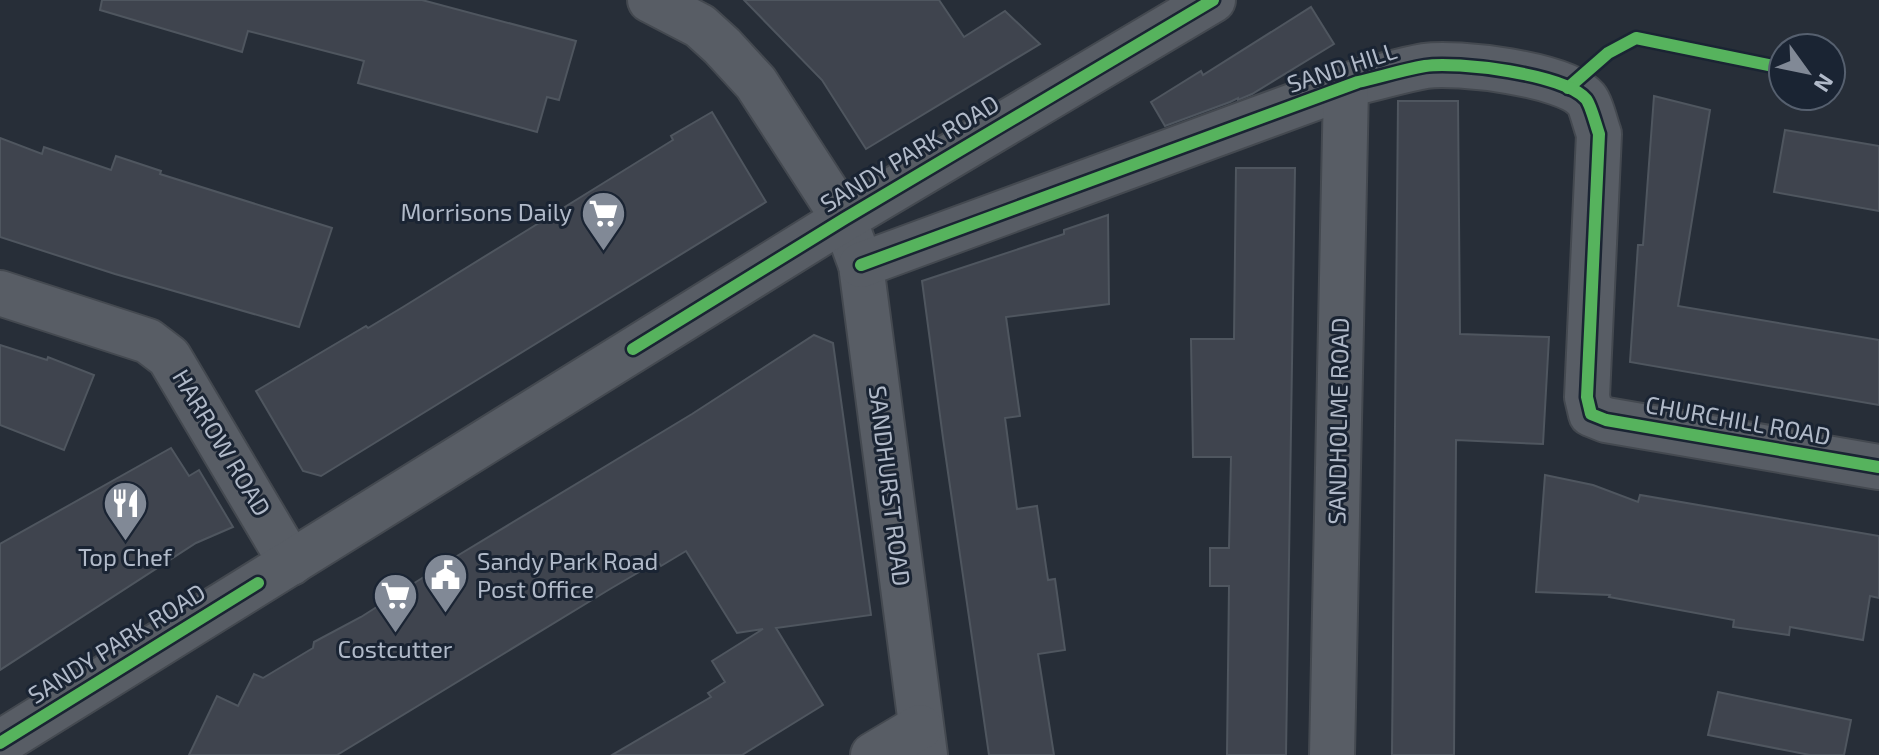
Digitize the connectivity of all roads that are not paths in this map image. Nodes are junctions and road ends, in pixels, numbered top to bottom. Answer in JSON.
{"nodes":[{"id":1,"x":650,"y":0,"type":"edge"},
{"id":2,"x":1213,"y":0,"type":"edge"},
{"id":3,"x":1346,"y":87,"type":"junction"},
{"id":4,"x":844,"y":219,"type":"junction"},
{"id":5,"x":861,"y":265,"type":"junction"},
{"id":6,"x":0,"y":293,"type":"edge"},
{"id":7,"x":1591,"y":414,"type":"joint"},
{"id":8,"x":1879,"y":467,"type":"edge"},
{"id":9,"x":291,"y":563,"type":"junction"},
{"id":10,"x":922,"y":741,"type":"edge"},
{"id":11,"x":0,"y":743,"type":"edge"},
{"id":12,"x":873,"y":755,"type":"edge"},
{"id":13,"x":1332,"y":755,"type":"edge"}],
"edges":[{"from":1,"to":4,"type":"street","name":"SANDHURST ROAD"},
{"from":2,"to":4,"type":"street","name":"SANDY PARK ROAD"},
{"from":3,"to":5,"type":"street","name":"SAND HILL"},
{"from":3,"to":7,"type":"street","name":"SAND HILL"},
{"from":3,"to":13,"type":"street","name":"SANDHOLME ROAD"},
{"from":4,"to":5,"type":"street","name":"SANDHURST ROAD"},
{"from":4,"to":9,"type":"street","name":"SANDY PARK ROAD"},
{"from":5,"to":10,"type":"street","name":"SANDHURST ROAD"},
{"from":6,"to":9,"type":"street","name":"HARROW ROAD"},
{"from":7,"to":8,"type":"street","name":"CHURCHILL ROAD"},
{"from":9,"to":11,"type":"street","name":"SANDY PARK ROAD"},
{"from":10,"to":12,"type":"street"}]}
